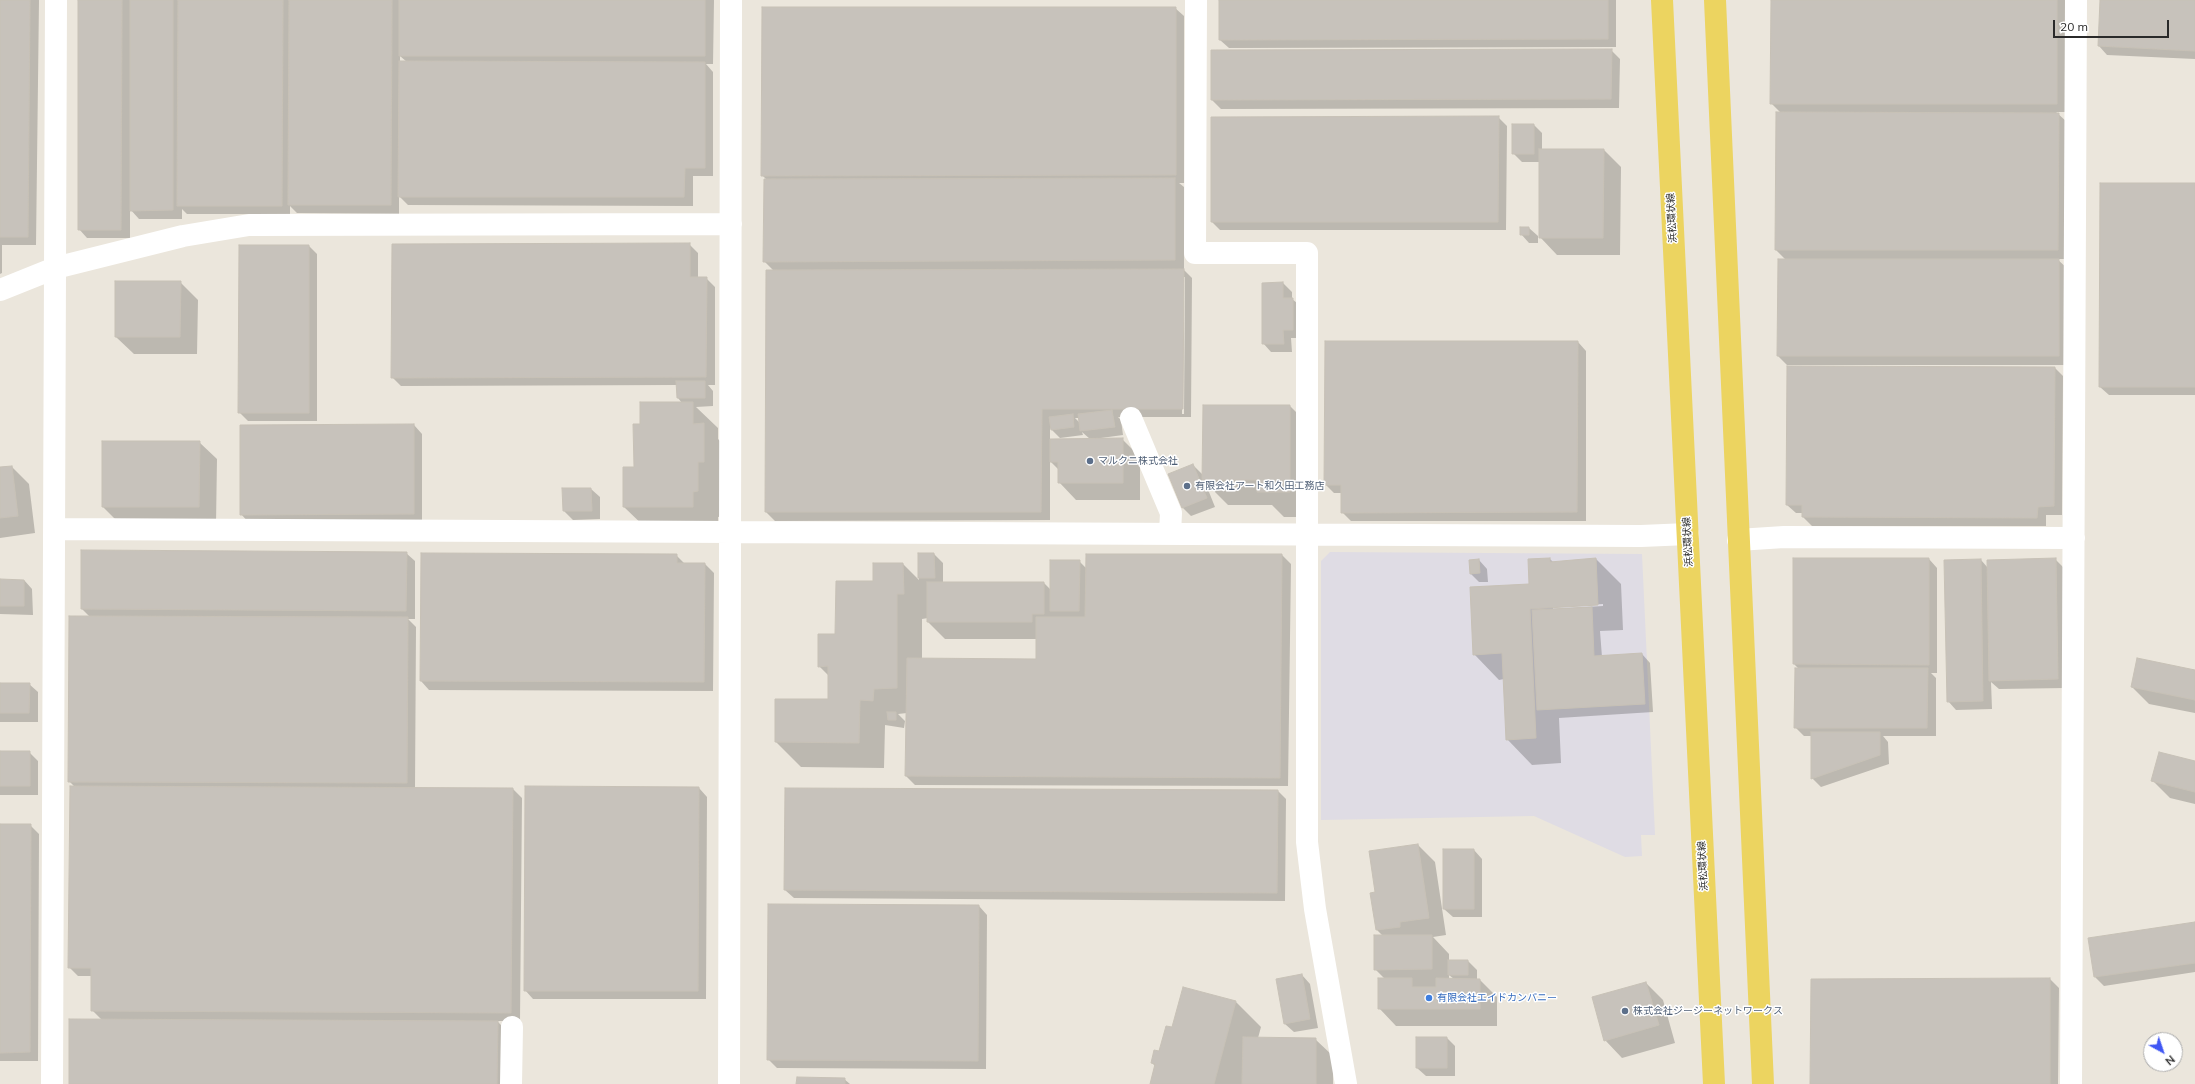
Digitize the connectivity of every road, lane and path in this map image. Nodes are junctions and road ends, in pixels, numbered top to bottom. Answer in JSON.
{"nodes":[{"id":1,"x":56,"y":0,"type":"edge"},
{"id":2,"x":731,"y":0,"type":"edge"},
{"id":3,"x":1196,"y":0,"type":"edge"},
{"id":4,"x":1662,"y":0,"type":"edge"},
{"id":5,"x":1715,"y":0,"type":"edge"},
{"id":6,"x":2076,"y":0,"type":"edge"},
{"id":7,"x":731,"y":224,"type":"junction"},
{"id":8,"x":55,"y":268,"type":"junction"},
{"id":9,"x":0,"y":290,"type":"edge"},
{"id":10,"x":1131,"y":418,"type":"dead end"},
{"id":11,"x":54,"y":529,"type":"junction"},
{"id":12,"x":730,"y":532,"type":"junction"},
{"id":13,"x":1170,"y":534,"type":"junction"},
{"id":14,"x":1688,"y":534,"type":"junction"},
{"id":15,"x":1307,"y":535,"type":"junction"},
{"id":16,"x":2074,"y":538,"type":"junction"},
{"id":17,"x":1738,"y":540,"type":"junction"},
{"id":18,"x":512,"y":1027,"type":"dead end"},
{"id":19,"x":52,"y":1084,"type":"edge"},
{"id":20,"x":512,"y":1084,"type":"edge"},
{"id":21,"x":729,"y":1084,"type":"edge"},
{"id":22,"x":1346,"y":1084,"type":"edge"},
{"id":23,"x":1714,"y":1084,"type":"edge"},
{"id":24,"x":1763,"y":1084,"type":"edge"},
{"id":25,"x":2071,"y":1084,"type":"edge"}],
"edges":[{"from":1,"to":8,"type":"street"},
{"from":2,"to":7,"type":"street"},
{"from":3,"to":15,"type":"street"},
{"from":4,"to":14,"type":"main road","name":"浜松環状線"},
{"from":5,"to":17,"type":"main road"},
{"from":6,"to":16,"type":"street"},
{"from":7,"to":8,"type":"street"},
{"from":7,"to":12,"type":"street"},
{"from":8,"to":9,"type":"street"},
{"from":8,"to":11,"type":"street"},
{"from":10,"to":13,"type":"street"},
{"from":11,"to":12,"type":"street"},
{"from":11,"to":19,"type":"street"},
{"from":12,"to":13,"type":"street"},
{"from":12,"to":21,"type":"street"},
{"from":13,"to":15,"type":"street"},
{"from":14,"to":15,"type":"street"},
{"from":14,"to":23,"type":"main road","name":"浜松環状線"},
{"from":15,"to":22,"type":"street"},
{"from":16,"to":17,"type":"street"},
{"from":16,"to":25,"type":"street"},
{"from":17,"to":24,"type":"main road"},
{"from":18,"to":20,"type":"street"}]}
